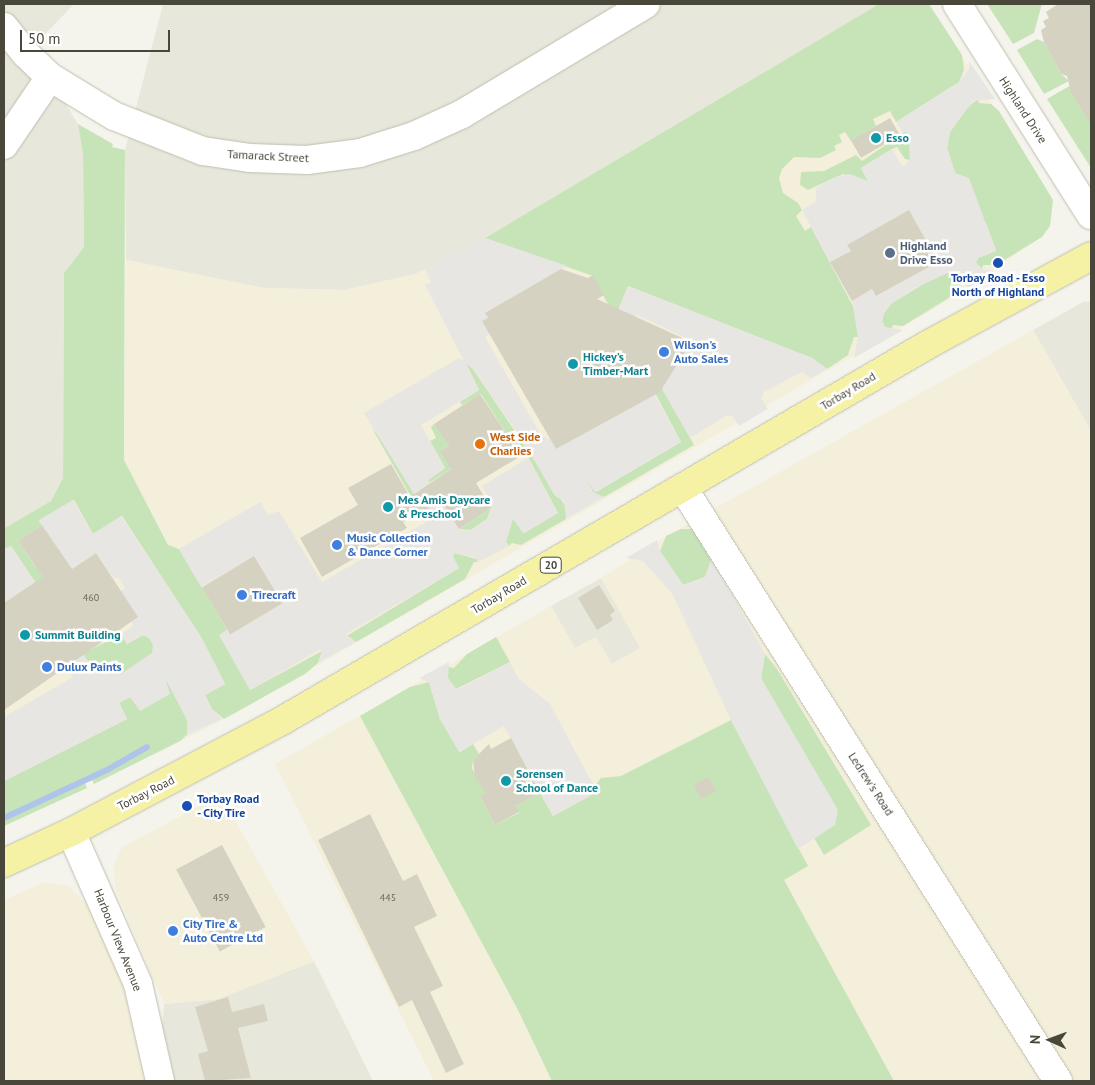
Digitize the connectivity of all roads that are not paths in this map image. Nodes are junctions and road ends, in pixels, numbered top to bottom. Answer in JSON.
{"nodes":[{"id":1,"x":646,"y":4,"type":"edge"},
{"id":2,"x":957,"y":4,"type":"edge"},
{"id":3,"x":4,"y":27,"type":"edge"},
{"id":4,"x":50,"y":77,"type":"junction"},
{"id":5,"x":4,"y":145,"type":"edge"},
{"id":6,"x":1091,"y":215,"type":"edge"},
{"id":7,"x":1091,"y":256,"type":"edge"},
{"id":8,"x":683,"y":488,"type":"junction"},
{"id":9,"x":71,"y":832,"type":"junction"},
{"id":10,"x":4,"y":863,"type":"edge"},
{"id":11,"x":160,"y":1081,"type":"edge"},
{"id":12,"x":1058,"y":1081,"type":"edge"}],
"edges":[{"from":1,"to":4,"type":"street","name":"Tamarack Street"},
{"from":2,"to":6,"type":"street","name":"Highland Drive"},
{"from":3,"to":4,"type":"street","name":"Tamarack Street"},
{"from":4,"to":5,"type":"street"},
{"from":7,"to":8,"type":"main road","name":"Torbay Road","number":"20"},
{"from":8,"to":9,"type":"main road","name":"Torbay Road","number":"20"},
{"from":8,"to":12,"type":"street","name":"Ledrew's Road"},
{"from":9,"to":10,"type":"main road","name":"Torbay Road","number":"20"},
{"from":9,"to":11,"type":"street","name":"Harbour View Avenue"}]}
